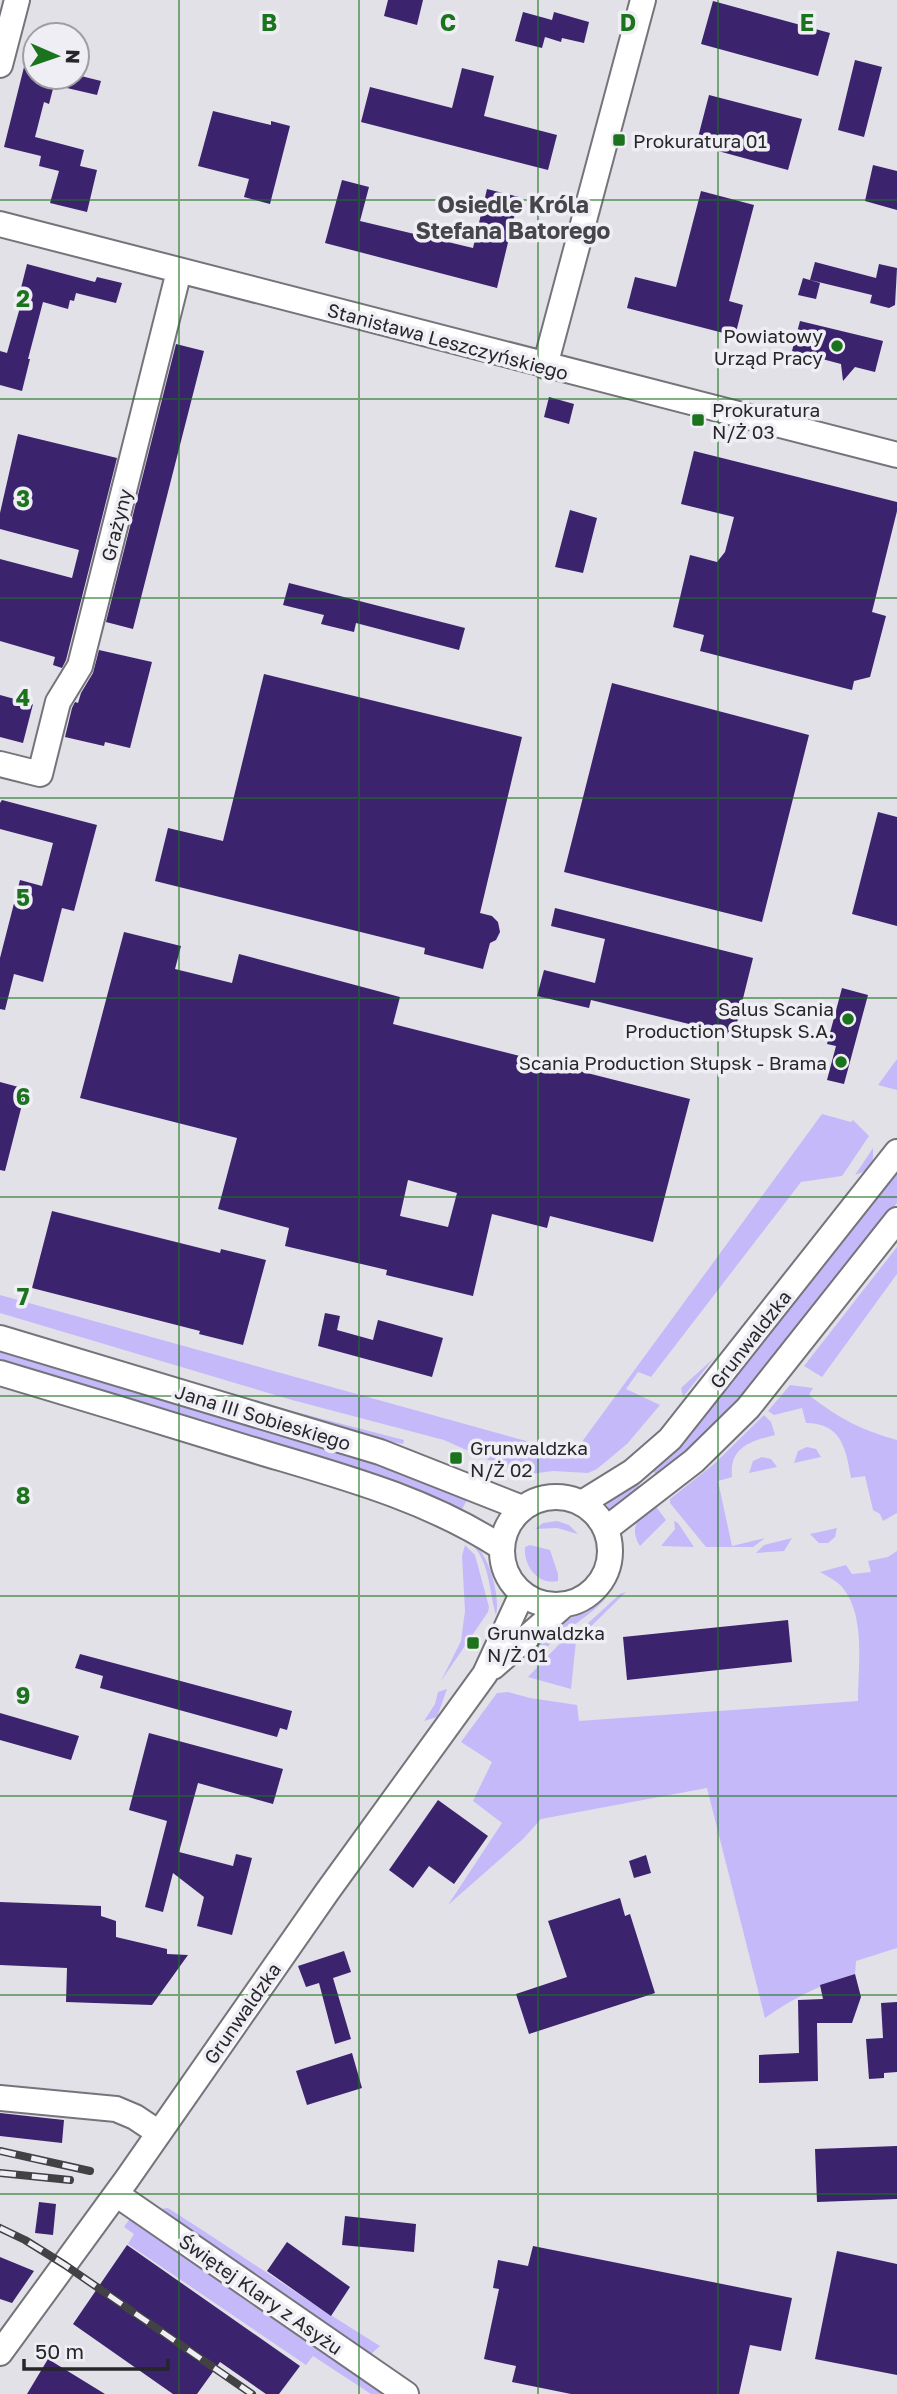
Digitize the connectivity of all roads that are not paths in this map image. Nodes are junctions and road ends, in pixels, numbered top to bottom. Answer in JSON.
{"nodes":[{"id":1,"x":17,"y":0,"type":"edge"},
{"id":2,"x":643,"y":0,"type":"edge"},
{"id":3,"x":0,"y":65,"type":"edge"},
{"id":4,"x":0,"y":224,"type":"edge"},
{"id":5,"x":179,"y":271,"type":"junction"},
{"id":6,"x":545,"y":366,"type":"junction"},
{"id":7,"x":897,"y":456,"type":"edge"},
{"id":8,"x":0,"y":764,"type":"edge"},
{"id":9,"x":897,"y":1152,"type":"edge"},
{"id":10,"x":897,"y":1220,"type":"edge"},
{"id":11,"x":0,"y":1338,"type":"edge"},
{"id":12,"x":0,"y":1373,"type":"edge"},
{"id":13,"x":582,"y":1503,"type":"junction"},
{"id":14,"x":522,"y":1508,"type":"junction"},
{"id":15,"x":606,"y":1529,"type":"junction"},
{"id":16,"x":502,"y":1547,"type":"junction"},
{"id":17,"x":523,"y":1594,"type":"junction"},
{"id":18,"x":564,"y":1605,"type":"junction"},
{"id":19,"x":485,"y":1674,"type":"junction"},
{"id":20,"x":0,"y":2098,"type":"edge"},
{"id":21,"x":159,"y":2133,"type":"junction"},
{"id":22,"x":116,"y":2194,"type":"junction"},
{"id":23,"x":0,"y":2353,"type":"edge"},
{"id":24,"x":406,"y":2394,"type":"edge"}],
"edges":[{"from":1,"to":3,"type":"street"},
{"from":2,"to":6,"type":"street"},
{"from":4,"to":5,"type":"street","name":"Stanisława Leszczyńskiego"},
{"from":5,"to":6,"type":"street","name":"Stanisława Leszczyńskiego"},
{"from":5,"to":8,"type":"street","name":"Grażyny"},
{"from":6,"to":7,"type":"street","name":"Stanisława Leszczyńskiego"},
{"from":9,"to":13,"type":"street","name":"Grunwaldzka"},
{"from":10,"to":15,"type":"street"},
{"from":11,"to":14,"type":"street","name":"Jana III Sobieskiego"},
{"from":12,"to":16,"type":"street","name":"Jana III Sobieskiego"},
{"from":13,"to":14,"type":"street"},
{"from":13,"to":15,"type":"street"},
{"from":14,"to":16,"type":"street"},
{"from":15,"to":18,"type":"street"},
{"from":16,"to":17,"type":"street"},
{"from":17,"to":18,"type":"street"},
{"from":17,"to":19,"type":"street","name":"Grunwaldzka"},
{"from":18,"to":19,"type":"street","name":"Grunwaldzka"},
{"from":19,"to":21,"type":"street","name":"Grunwaldzka"},
{"from":20,"to":21,"type":"street"},
{"from":21,"to":22,"type":"street","name":"Grunwaldzka"},
{"from":22,"to":23,"type":"street","name":"Grunwaldzka"},
{"from":22,"to":24,"type":"street","name":"Świętej Klary z Asyżu"}]}
